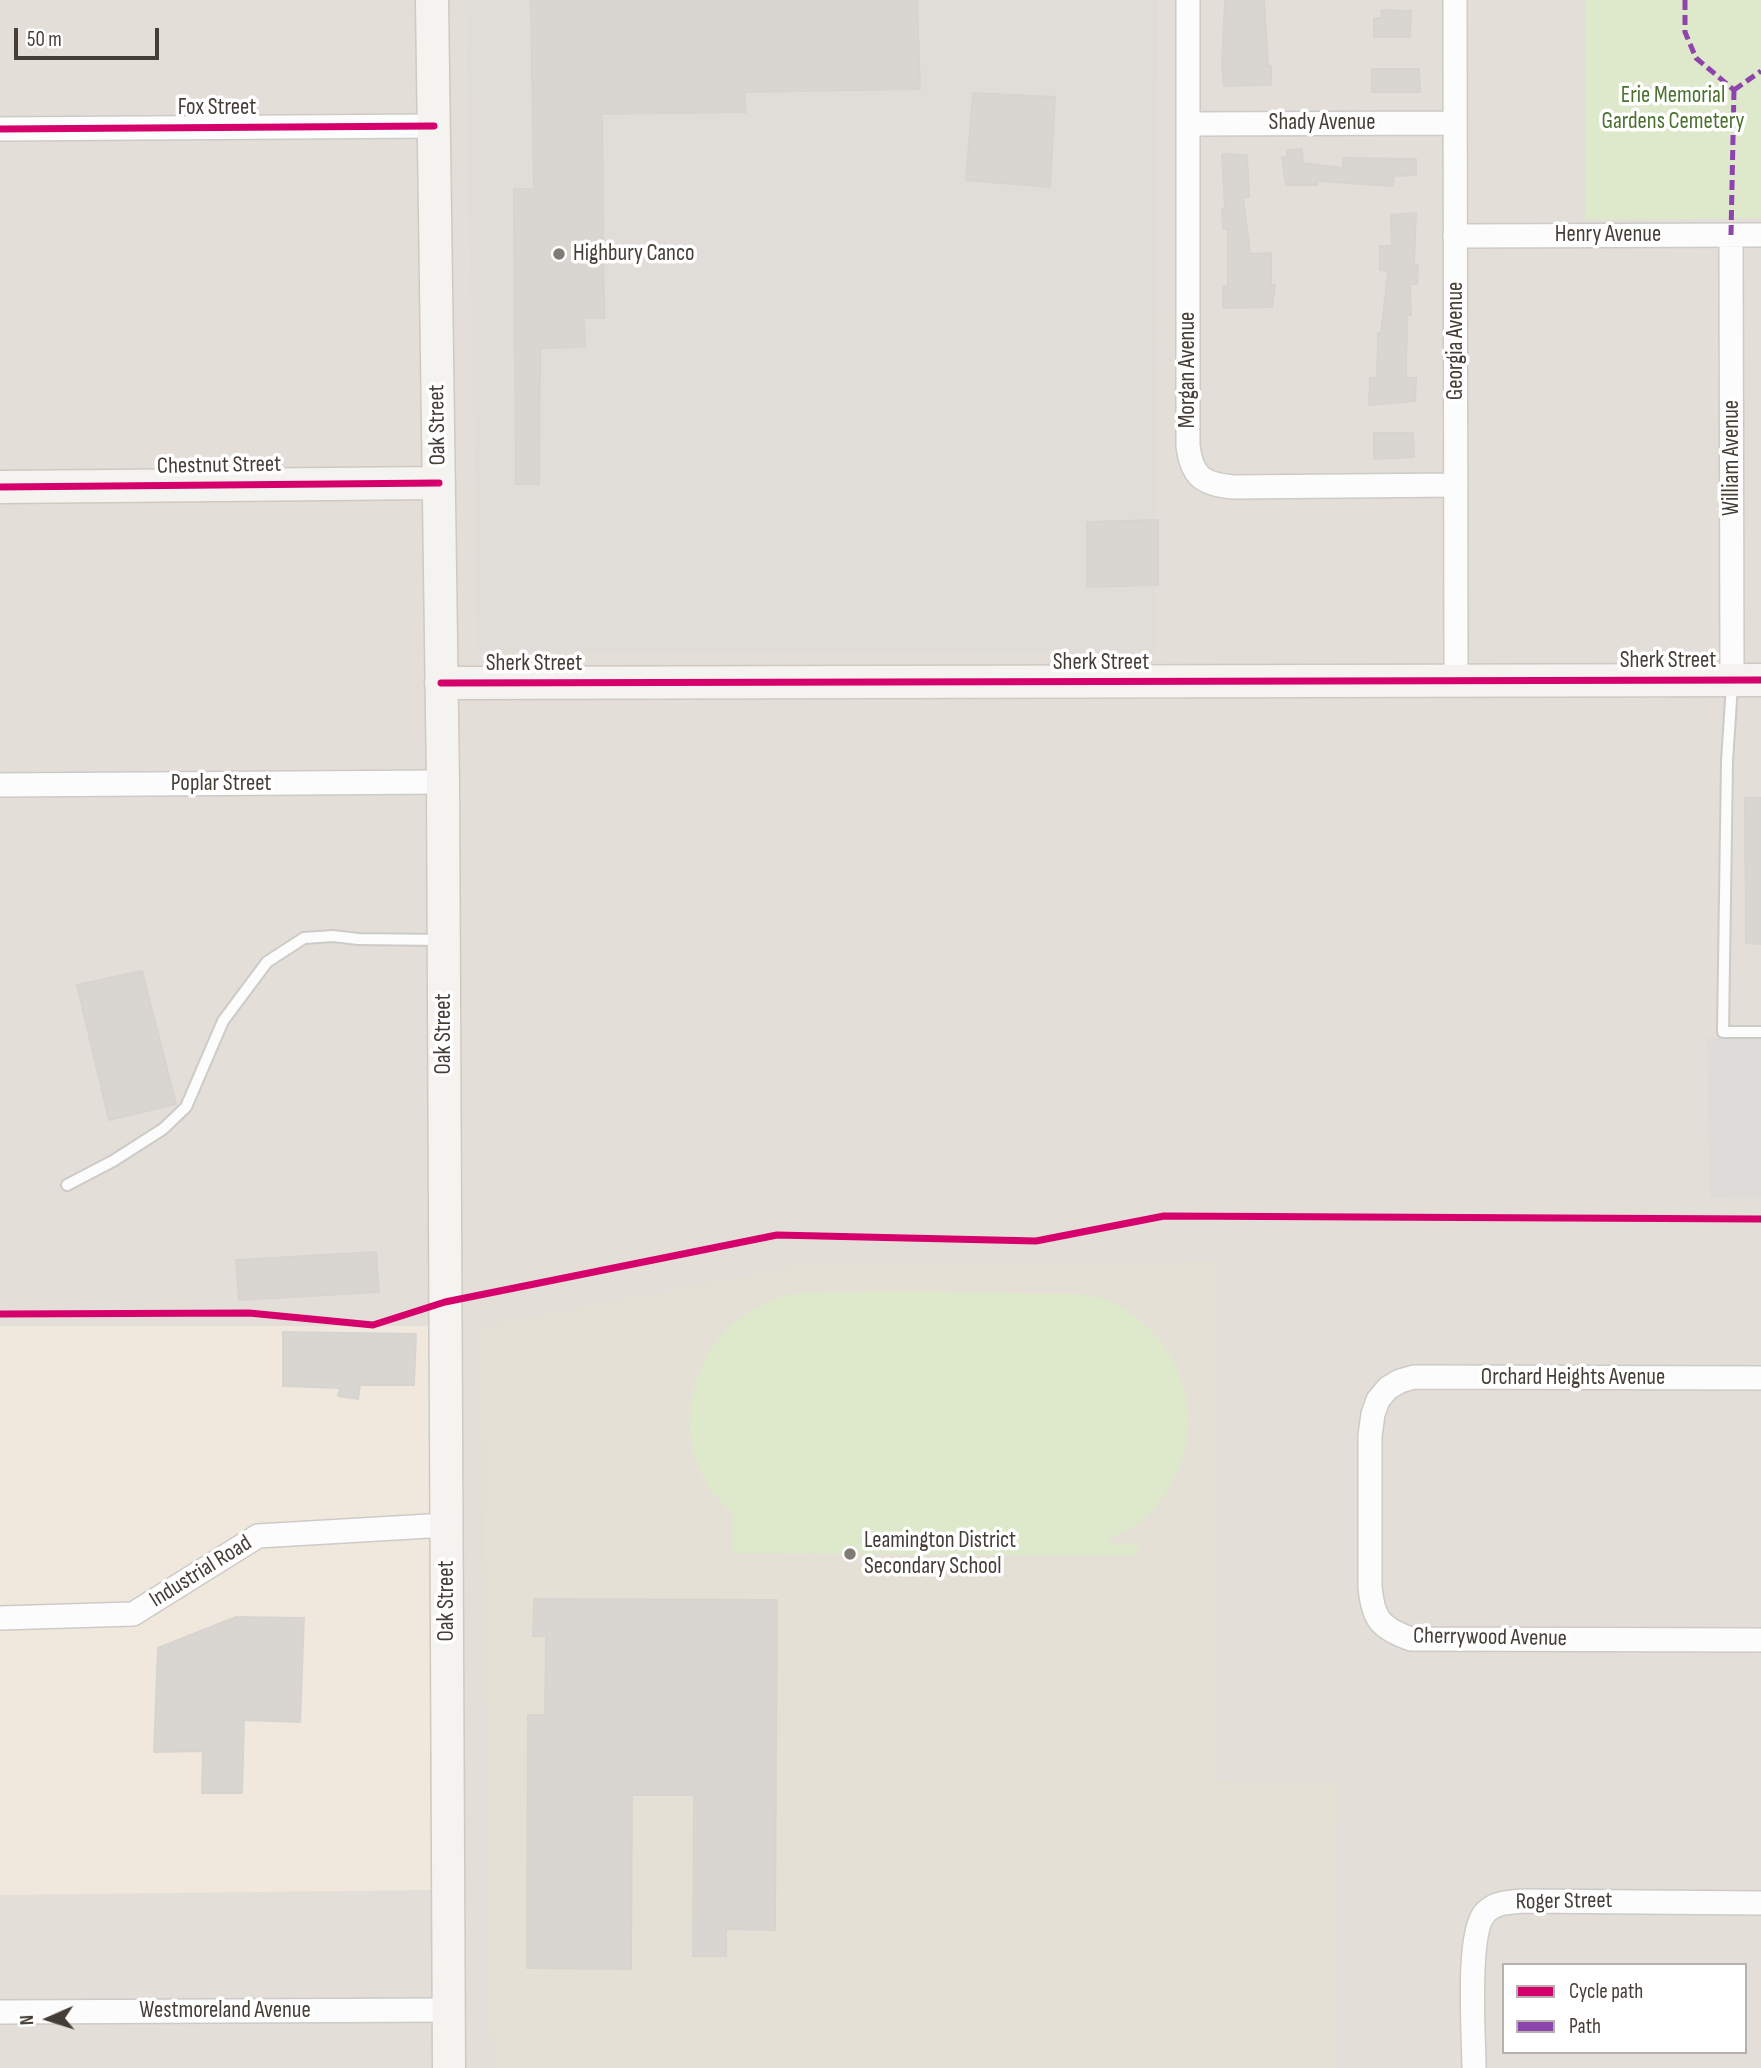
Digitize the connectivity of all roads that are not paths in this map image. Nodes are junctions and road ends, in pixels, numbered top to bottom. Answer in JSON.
{"nodes":[{"id":1,"x":432,"y":0,"type":"edge"},
{"id":2,"x":1188,"y":0,"type":"edge"},
{"id":3,"x":1455,"y":0,"type":"edge"},
{"id":4,"x":1455,"y":122,"type":"junction"},
{"id":5,"x":1189,"y":124,"type":"junction"},
{"id":6,"x":434,"y":126,"type":"junction"},
{"id":7,"x":0,"y":129,"type":"edge"},
{"id":8,"x":1731,"y":235,"type":"junction"},
{"id":9,"x":1761,"y":235,"type":"edge"},
{"id":10,"x":1455,"y":236,"type":"junction"},
{"id":11,"x":439,"y":483,"type":"junction"},
{"id":12,"x":1456,"y":485,"type":"junction"},
{"id":13,"x":0,"y":487,"type":"edge"},
{"id":14,"x":1747,"y":680,"type":"edge"},
{"id":15,"x":1456,"y":681,"type":"junction"},
{"id":16,"x":441,"y":683,"type":"junction"},
{"id":17,"x":443,"y":782,"type":"junction"},
{"id":18,"x":0,"y":785,"type":"edge"},
{"id":19,"x":444,"y":940,"type":"junction"},
{"id":20,"x":1761,"y":1032,"type":"edge"},
{"id":21,"x":68,"y":1185,"type":"dead end"},
{"id":22,"x":1761,"y":1378,"type":"edge"},
{"id":23,"x":1388,"y":1388,"type":"joint"},
{"id":24,"x":446,"y":1525,"type":"junction"},
{"id":25,"x":0,"y":1618,"type":"edge"},
{"id":26,"x":1761,"y":1640,"type":"edge"},
{"id":27,"x":1761,"y":1903,"type":"edge"},
{"id":28,"x":449,"y":2010,"type":"junction"},
{"id":29,"x":0,"y":2012,"type":"edge"},
{"id":30,"x":449,"y":2068,"type":"edge"},
{"id":31,"x":1474,"y":2068,"type":"edge"}],
"edges":[{"from":1,"to":6,"type":"main road","name":"Oak Street"},
{"from":2,"to":5,"type":"street","name":"Morgan Avenue"},
{"from":3,"to":4,"type":"street","name":"Georgia Avenue"},
{"from":4,"to":5,"type":"street","name":"Shady Avenue"},
{"from":4,"to":10,"type":"street","name":"Georgia Avenue"},
{"from":5,"to":12,"type":"street","name":"Morgan Avenue"},
{"from":6,"to":7,"type":"street","name":"Fox Street"},
{"from":6,"to":11,"type":"main road","name":"Oak Street"},
{"from":8,"to":9,"type":"street","name":"Henry Avenue"},
{"from":8,"to":10,"type":"street","name":"Henry Avenue"},
{"from":8,"to":14,"type":"street","name":"William Avenue"},
{"from":10,"to":12,"type":"street","name":"Georgia Avenue"},
{"from":11,"to":13,"type":"main road","name":"Chestnut Street"},
{"from":11,"to":16,"type":"main road","name":"Oak Street"},
{"from":12,"to":15,"type":"street","name":"Georgia Avenue"},
{"from":14,"to":15,"type":"main road","name":"Sherk Street"},
{"from":14,"to":20,"type":"lane"},
{"from":15,"to":16,"type":"main road","name":"Sherk Street"},
{"from":16,"to":17,"type":"main road","name":"Oak Street"},
{"from":17,"to":18,"type":"street","name":"Poplar Street"},
{"from":17,"to":19,"type":"main road","name":"Oak Street"},
{"from":19,"to":21,"type":"lane"},
{"from":19,"to":24,"type":"main road","name":"Oak Street"},
{"from":22,"to":23,"type":"street","name":"Orchard Heights Avenue"},
{"from":23,"to":26,"type":"street","name":"Cherrywood Avenue"},
{"from":24,"to":25,"type":"street","name":"Industrial Road"},
{"from":24,"to":28,"type":"main road","name":"Oak Street"},
{"from":27,"to":31,"type":"street","name":"Roger Street"},
{"from":28,"to":29,"type":"street","name":"Westmoreland Avenue"},
{"from":28,"to":30,"type":"main road","name":"Oak Street"}]}
